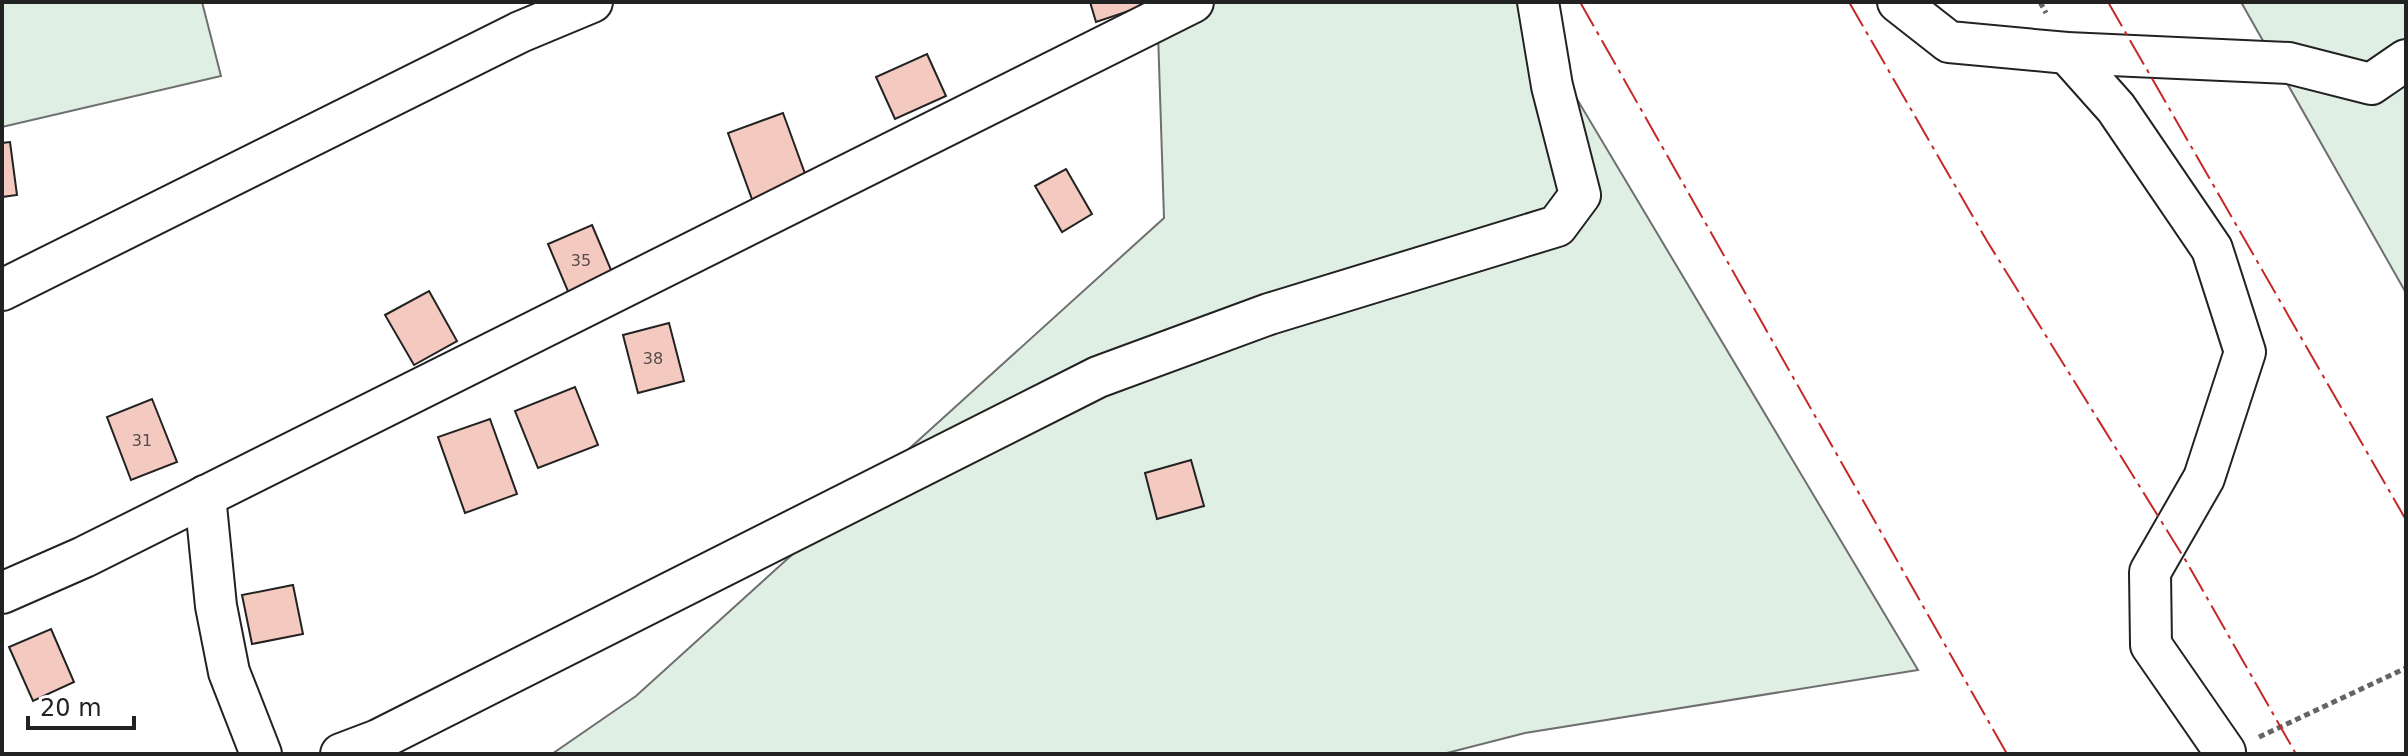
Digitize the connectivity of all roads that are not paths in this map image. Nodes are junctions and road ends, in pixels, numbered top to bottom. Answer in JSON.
{"nodes":[{"id":1,"x":592,"y":2,"type":"edge"},
{"id":2,"x":1193,"y":2,"type":"edge"},
{"id":3,"x":1538,"y":2,"type":"edge"},
{"id":4,"x":1898,"y":2,"type":"edge"},
{"id":5,"x":2067,"y":53,"type":"junction"},
{"id":6,"x":2406,"y":60,"type":"edge"},
{"id":7,"x":2,"y":290,"type":"edge"},
{"id":8,"x":205,"y":496,"type":"junction"},
{"id":9,"x":2,"y":593,"type":"edge"},
{"id":10,"x":2224,"y":753,"type":"edge"},
{"id":11,"x":261,"y":754,"type":"edge"},
{"id":12,"x":341,"y":754,"type":"edge"}],
"edges":[{"from":1,"to":7,"type":"street"},
{"from":2,"to":8,"type":"street"},
{"from":3,"to":12,"type":"street"},
{"from":4,"to":5,"type":"street"},
{"from":5,"to":6,"type":"street"},
{"from":5,"to":10,"type":"street"},
{"from":8,"to":9,"type":"street"},
{"from":8,"to":11,"type":"street"}]}
